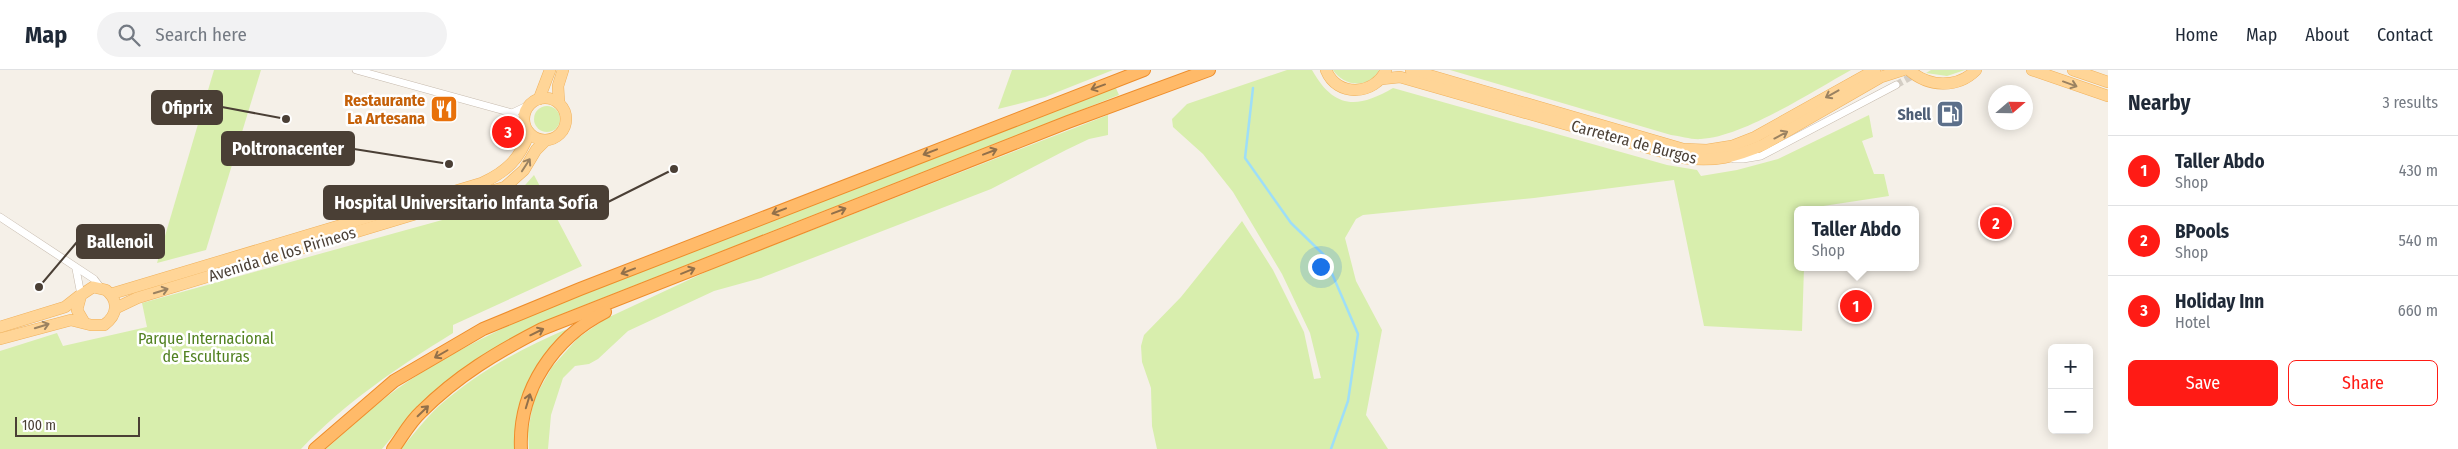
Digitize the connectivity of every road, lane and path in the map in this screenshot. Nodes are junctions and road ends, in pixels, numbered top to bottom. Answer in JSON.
{"nodes":[{"id":1,"x":356,"y":70,"type":"edge"},
{"id":2,"x":550,"y":70,"type":"edge"},
{"id":3,"x":563,"y":70,"type":"edge"},
{"id":4,"x":1144,"y":70,"type":"edge"},
{"id":5,"x":1208,"y":70,"type":"edge"},
{"id":6,"x":1326,"y":70,"type":"edge"},
{"id":7,"x":1411,"y":70,"type":"edge"},
{"id":8,"x":1875,"y":70,"type":"edge"},
{"id":9,"x":1902,"y":70,"type":"edge"},
{"id":10,"x":1909,"y":70,"type":"edge"},
{"id":11,"x":1976,"y":70,"type":"edge"},
{"id":12,"x":2032,"y":70,"type":"edge"},
{"id":13,"x":2073,"y":70,"type":"edge"},
{"id":14,"x":1384,"y":75,"type":"edge"},
{"id":15,"x":2108,"y":82,"type":"edge"},
{"id":16,"x":1896,"y":85,"type":"tunnel mouth"},
{"id":17,"x":2108,"y":96,"type":"edge"},
{"id":18,"x":534,"y":102,"type":"junction"},
{"id":19,"x":560,"y":103,"type":"junction"},
{"id":20,"x":512,"y":113,"type":"junction"},
{"id":21,"x":527,"y":130,"type":"junction"},
{"id":22,"x":545,"y":141,"type":"junction"},
{"id":23,"x":1726,"y":158,"type":"junction"},
{"id":24,"x":0,"y":218,"type":"edge"},
{"id":25,"x":76,"y":269,"type":"junction"},
{"id":26,"x":100,"y":287,"type":"junction"},
{"id":27,"x":633,"y":293,"type":"junction"},
{"id":28,"x":111,"y":294,"type":"junction"},
{"id":29,"x":80,"y":295,"type":"junction"},
{"id":30,"x":116,"y":308,"type":"junction"},
{"id":31,"x":84,"y":322,"type":"junction"},
{"id":32,"x":0,"y":327,"type":"edge"},
{"id":33,"x":0,"y":339,"type":"edge"},
{"id":34,"x":315,"y":449,"type":"edge"},
{"id":35,"x":393,"y":449,"type":"edge"},
{"id":36,"x":521,"y":449,"type":"edge"}],
"edges":[{"from":1,"to":20,"type":"street"},
{"from":2,"to":18,"type":"main road"},
{"from":3,"to":19,"type":"main road"},
{"from":4,"to":34,"type":"highway","one_way":true},
{"from":27,"to":5,"type":"highway","one_way":true},
{"from":6,"to":14,"type":"main road"},
{"from":8,"to":7,"type":"main road","name":"Carretera de Burgos","one_way":true},
{"from":23,"to":9,"type":"main road","name":"Carretera de Burgos","one_way":true},
{"from":10,"to":11,"type":"main road"},
{"from":12,"to":17,"type":"main road","one_way":true},
{"from":13,"to":15,"type":"main road"},
{"from":14,"to":23,"type":"main road","name":"Carretera de Burgos"},
{"from":16,"to":23,"type":"street"},
{"from":18,"to":19,"type":"main road"},
{"from":18,"to":20,"type":"street"},
{"from":18,"to":21,"type":"main road"},
{"from":19,"to":22,"type":"main road"},
{"from":20,"to":21,"type":"street"},
{"from":21,"to":22,"type":"main road"},
{"from":21,"to":28,"type":"main road","name":"Avenida de los Pirineos"},
{"from":30,"to":22,"type":"main road","name":"Avenida de los Pirineos","one_way":true},
{"from":24,"to":25,"type":"street"},
{"from":25,"to":26,"type":"street"},
{"from":25,"to":29,"type":"street"},
{"from":26,"to":28,"type":"main road"},
{"from":26,"to":29,"type":"main road"},
{"from":35,"to":27,"type":"highway","one_way":true},
{"from":36,"to":27,"type":"highway","one_way":true},
{"from":28,"to":30,"type":"main road"},
{"from":29,"to":31,"type":"main road"},
{"from":29,"to":32,"type":"main road"},
{"from":30,"to":31,"type":"main road"},
{"from":33,"to":31,"type":"main road","one_way":true}]}
